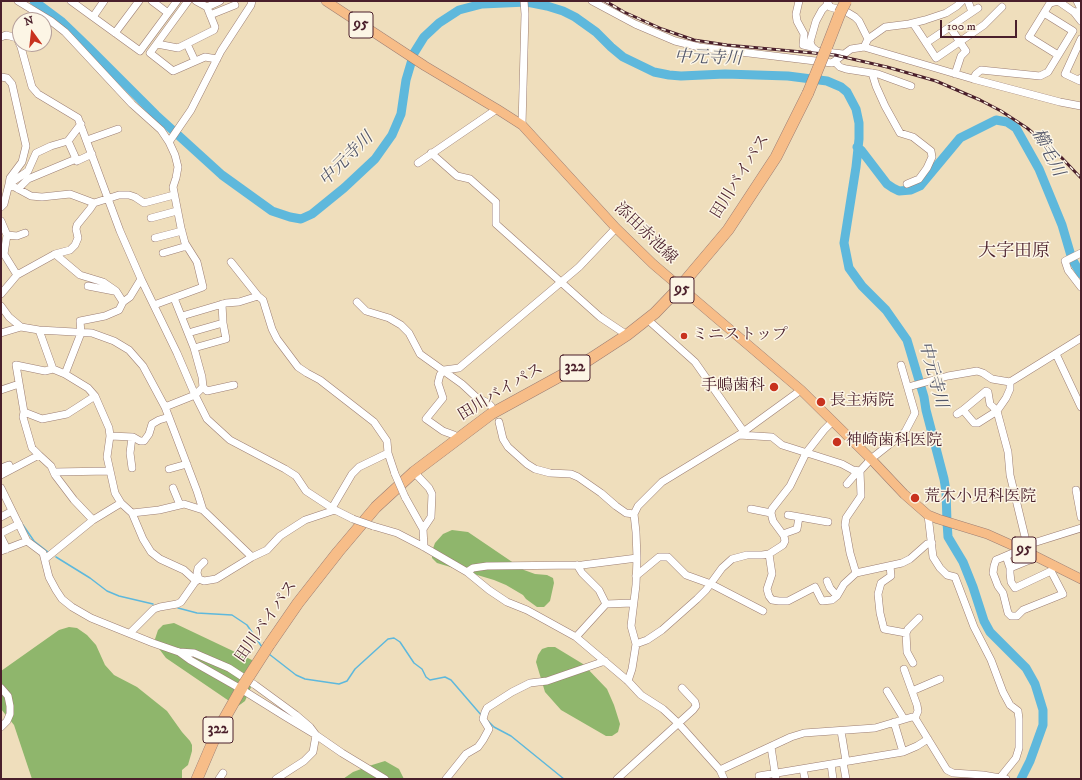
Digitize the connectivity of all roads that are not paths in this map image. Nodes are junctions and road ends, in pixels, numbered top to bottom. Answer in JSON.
{"nodes":[{"id":1,"x":18,"y":1,"type":"edge"},
{"id":2,"x":71,"y":1,"type":"edge"},
{"id":3,"x":104,"y":1,"type":"edge"},
{"id":4,"x":139,"y":1,"type":"edge"},
{"id":5,"x":152,"y":1,"type":"edge"},
{"id":6,"x":177,"y":1,"type":"edge"},
{"id":7,"x":188,"y":1,"type":"edge"},
{"id":8,"x":220,"y":1,"type":"edge"},
{"id":9,"x":252,"y":1,"type":"edge"},
{"id":10,"x":326,"y":1,"type":"edge"},
{"id":11,"x":524,"y":1,"type":"edge"},
{"id":12,"x":592,"y":1,"type":"edge"},
{"id":13,"x":799,"y":1,"type":"edge"},
{"id":14,"x":846,"y":1,"type":"edge"},
{"id":15,"x":962,"y":1,"type":"edge"},
{"id":16,"x":968,"y":1,"type":"edge"},
{"id":17,"x":1077,"y":1,"type":"edge"},
{"id":18,"x":825,"y":3,"type":"edge"},
{"id":19,"x":201,"y":4,"type":"edge"},
{"id":20,"x":235,"y":5,"type":"dead end"},
{"id":21,"x":1002,"y":7,"type":"dead end"},
{"id":22,"x":182,"y":10,"type":"junction"},
{"id":23,"x":1079,"y":11,"type":"edge"},
{"id":24,"x":168,"y":13,"type":"junction"},
{"id":25,"x":1044,"y":13,"type":"junction"},
{"id":26,"x":210,"y":15,"type":"junction"},
{"id":27,"x":93,"y":17,"type":"junction"},
{"id":28,"x":1081,"y":21,"type":"edge"},
{"id":29,"x":913,"y":23,"type":"junction"},
{"id":30,"x":950,"y":27,"type":"junction"},
{"id":31,"x":115,"y":33,"type":"junction"},
{"id":32,"x":1,"y":38,"type":"edge"},
{"id":33,"x":868,"y":39,"type":"junction"},
{"id":34,"x":1081,"y":39,"type":"edge"},
{"id":35,"x":147,"y":41,"type":"junction"},
{"id":36,"x":960,"y":42,"type":"junction"},
{"id":37,"x":926,"y":43,"type":"junction"},
{"id":38,"x":188,"y":44,"type":"junction"},
{"id":39,"x":156,"y":45,"type":"junction"},
{"id":40,"x":803,"y":45,"type":"junction"},
{"id":41,"x":812,"y":47,"type":"junction"},
{"id":42,"x":864,"y":47,"type":"junction"},
{"id":43,"x":843,"y":54,"type":"junction"},
{"id":44,"x":1058,"y":55,"type":"junction"},
{"id":45,"x":936,"y":58,"type":"junction"},
{"id":46,"x":217,"y":59,"type":"junction"},
{"id":47,"x":799,"y":59,"type":"junction"},
{"id":48,"x":195,"y":61,"type":"junction"},
{"id":49,"x":835,"y":62,"type":"junction"},
{"id":50,"x":941,"y":70,"type":"junction"},
{"id":51,"x":872,"y":73,"type":"junction"},
{"id":52,"x":955,"y":74,"type":"junction"},
{"id":53,"x":1,"y":77,"type":"edge"},
{"id":54,"x":1081,"y":78,"type":"edge"},
{"id":55,"x":973,"y":80,"type":"junction"},
{"id":56,"x":911,"y":86,"type":"dead end"},
{"id":57,"x":1081,"y":106,"type":"edge"},
{"id":58,"x":497,"y":109,"type":"junction"},
{"id":59,"x":81,"y":124,"type":"junction"},
{"id":60,"x":522,"y":125,"type":"junction"},
{"id":61,"x":118,"y":129,"type":"dead end"},
{"id":62,"x":87,"y":140,"type":"junction"},
{"id":63,"x":171,"y":140,"type":"junction"},
{"id":64,"x":68,"y":141,"type":"junction"},
{"id":65,"x":431,"y":153,"type":"junction"},
{"id":66,"x":92,"y":154,"type":"junction"},
{"id":67,"x":76,"y":159,"type":"junction"},
{"id":68,"x":418,"y":163,"type":"dead end"},
{"id":69,"x":9,"y":184,"type":"junction"},
{"id":70,"x":907,"y":184,"type":"dead end"},
{"id":71,"x":18,"y":189,"type":"junction"},
{"id":72,"x":174,"y":195,"type":"junction"},
{"id":73,"x":108,"y":198,"type":"junction"},
{"id":74,"x":94,"y":203,"type":"junction"},
{"id":75,"x":1,"y":207,"type":"edge"},
{"id":76,"x":177,"y":211,"type":"junction"},
{"id":77,"x":151,"y":218,"type":"dead end"},
{"id":78,"x":1,"y":222,"type":"edge"},
{"id":79,"x":616,"y":228,"type":"junction"},
{"id":80,"x":182,"y":231,"type":"junction"},
{"id":81,"x":25,"y":233,"type":"dead end"},
{"id":82,"x":6,"y":236,"type":"junction"},
{"id":83,"x":155,"y":238,"type":"dead end"},
{"id":84,"x":187,"y":246,"type":"junction"},
{"id":85,"x":163,"y":253,"type":"dead end"},
{"id":86,"x":1081,"y":253,"type":"edge"},
{"id":87,"x":55,"y":254,"type":"junction"},
{"id":88,"x":231,"y":262,"type":"dead end"},
{"id":89,"x":17,"y":275,"type":"junction"},
{"id":90,"x":141,"y":279,"type":"junction"},
{"id":91,"x":560,"y":282,"type":"junction"},
{"id":92,"x":88,"y":286,"type":"dead end"},
{"id":93,"x":1081,"y":287,"type":"edge"},
{"id":94,"x":679,"y":288,"type":"junction"},
{"id":95,"x":116,"y":291,"type":"junction"},
{"id":96,"x":1,"y":294,"type":"edge"},
{"id":97,"x":258,"y":296,"type":"junction"},
{"id":98,"x":174,"y":298,"type":"junction"},
{"id":99,"x":123,"y":302,"type":"junction"},
{"id":100,"x":357,"y":302,"type":"dead end"},
{"id":101,"x":222,"y":304,"type":"junction"},
{"id":102,"x":1,"y":306,"type":"edge"},
{"id":103,"x":154,"y":306,"type":"junction"},
{"id":104,"x":182,"y":316,"type":"junction"},
{"id":105,"x":647,"y":319,"type":"junction"},
{"id":106,"x":223,"y":323,"type":"junction"},
{"id":107,"x":21,"y":328,"type":"junction"},
{"id":108,"x":40,"y":330,"type":"junction"},
{"id":109,"x":1,"y":333,"type":"edge"},
{"id":110,"x":81,"y":333,"type":"junction"},
{"id":111,"x":188,"y":333,"type":"junction"},
{"id":112,"x":627,"y":335,"type":"junction"},
{"id":113,"x":1081,"y":338,"type":"edge"},
{"id":114,"x":194,"y":348,"type":"junction"},
{"id":115,"x":1056,"y":354,"type":"junction"},
{"id":116,"x":901,"y":365,"type":"dead end"},
{"id":117,"x":53,"y":369,"type":"junction"},
{"id":118,"x":444,"y":370,"type":"junction"},
{"id":119,"x":65,"y":374,"type":"junction"},
{"id":120,"x":1010,"y":382,"type":"junction"},
{"id":121,"x":20,"y":384,"type":"junction"},
{"id":122,"x":234,"y":384,"type":"dead end"},
{"id":123,"x":202,"y":387,"type":"junction"},
{"id":124,"x":908,"y":388,"type":"junction"},
{"id":125,"x":1,"y":390,"type":"edge"},
{"id":126,"x":801,"y":390,"type":"junction"},
{"id":127,"x":195,"y":395,"type":"junction"},
{"id":128,"x":95,"y":396,"type":"junction"},
{"id":129,"x":491,"y":406,"type":"dead end"},
{"id":130,"x":1081,"y":406,"type":"edge"},
{"id":131,"x":165,"y":407,"type":"junction"},
{"id":132,"x":997,"y":411,"type":"junction"},
{"id":133,"x":24,"y":412,"type":"junction"},
{"id":134,"x":169,"y":417,"type":"junction"},
{"id":135,"x":832,"y":421,"type":"junction"},
{"id":136,"x":499,"y":422,"type":"dead end"},
{"id":137,"x":741,"y":433,"type":"junction"},
{"id":138,"x":110,"y":436,"type":"junction"},
{"id":139,"x":132,"y":437,"type":"junction"},
{"id":140,"x":458,"y":439,"type":"junction"},
{"id":141,"x":388,"y":453,"type":"junction"},
{"id":142,"x":806,"y":453,"type":"junction"},
{"id":143,"x":39,"y":455,"type":"junction"},
{"id":144,"x":871,"y":459,"type":"junction"},
{"id":145,"x":187,"y":464,"type":"junction"},
{"id":146,"x":9,"y":465,"type":"dead end"},
{"id":147,"x":1,"y":468,"type":"edge"},
{"id":148,"x":132,"y":468,"type":"dead end"},
{"id":149,"x":169,"y":469,"type":"dead end"},
{"id":150,"x":859,"y":471,"type":"junction"},
{"id":151,"x":54,"y":472,"type":"junction"},
{"id":152,"x":110,"y":472,"type":"junction"},
{"id":153,"x":414,"y":472,"type":"junction"},
{"id":154,"x":1,"y":476,"type":"edge"},
{"id":155,"x":847,"y":484,"type":"dead end"},
{"id":156,"x":1,"y":488,"type":"edge"},
{"id":157,"x":173,"y":488,"type":"dead end"},
{"id":158,"x":1076,"y":490,"type":"dead end"},
{"id":159,"x":121,"y":503,"type":"junction"},
{"id":160,"x":180,"y":505,"type":"junction"},
{"id":161,"x":333,"y":509,"type":"junction"},
{"id":162,"x":751,"y":509,"type":"dead end"},
{"id":163,"x":203,"y":510,"type":"junction"},
{"id":164,"x":12,"y":511,"type":"junction"},
{"id":165,"x":132,"y":513,"type":"junction"},
{"id":166,"x":634,"y":514,"type":"junction"},
{"id":167,"x":771,"y":514,"type":"junction"},
{"id":168,"x":788,"y":515,"type":"dead end"},
{"id":169,"x":928,"y":515,"type":"junction"},
{"id":170,"x":1,"y":516,"type":"edge"},
{"id":171,"x":799,"y":517,"type":"junction"},
{"id":172,"x":1081,"y":517,"type":"edge"},
{"id":173,"x":93,"y":520,"type":"junction"},
{"id":174,"x":828,"y":522,"type":"dead end"},
{"id":175,"x":18,"y":524,"type":"junction"},
{"id":176,"x":1081,"y":528,"type":"edge"},
{"id":177,"x":424,"y":529,"type":"junction"},
{"id":178,"x":1,"y":533,"type":"edge"},
{"id":179,"x":783,"y":534,"type":"junction"},
{"id":180,"x":1,"y":537,"type":"edge"},
{"id":181,"x":27,"y":541,"type":"junction"},
{"id":182,"x":932,"y":543,"type":"junction"},
{"id":183,"x":424,"y":547,"type":"junction"},
{"id":184,"x":1024,"y":548,"type":"junction"},
{"id":185,"x":4,"y":550,"type":"edge"},
{"id":186,"x":769,"y":554,"type":"junction"},
{"id":187,"x":1006,"y":556,"type":"junction"},
{"id":188,"x":252,"y":557,"type":"junction"},
{"id":189,"x":1037,"y":557,"type":"junction"},
{"id":190,"x":637,"y":558,"type":"junction"},
{"id":191,"x":45,"y":559,"type":"junction"},
{"id":192,"x":204,"y":562,"type":"dead end"},
{"id":193,"x":577,"y":565,"type":"junction"},
{"id":194,"x":890,"y":566,"type":"junction"},
{"id":195,"x":1010,"y":568,"type":"junction"},
{"id":196,"x":1052,"y":568,"type":"junction"},
{"id":197,"x":467,"y":572,"type":"junction"},
{"id":198,"x":856,"y":573,"type":"junction"},
{"id":199,"x":636,"y":576,"type":"junction"},
{"id":200,"x":1081,"y":579,"type":"edge"},
{"id":201,"x":198,"y":580,"type":"junction"},
{"id":202,"x":827,"y":581,"type":"dead end"},
{"id":203,"x":711,"y":584,"type":"junction"},
{"id":204,"x":837,"y":596,"type":"junction"},
{"id":205,"x":633,"y":603,"type":"junction"},
{"id":206,"x":606,"y":604,"type":"junction"},
{"id":207,"x":763,"y":611,"type":"dead end"},
{"id":208,"x":918,"y":618,"type":"dead end"},
{"id":209,"x":130,"y":633,"type":"junction"},
{"id":210,"x":906,"y":634,"type":"junction"},
{"id":211,"x":576,"y":636,"type":"junction"},
{"id":212,"x":636,"y":644,"type":"junction"},
{"id":213,"x":179,"y":652,"type":"junction"},
{"id":214,"x":604,"y":661,"type":"junction"},
{"id":215,"x":913,"y":663,"type":"dead end"},
{"id":216,"x":904,"y":670,"type":"dead end"},
{"id":217,"x":940,"y":679,"type":"dead end"},
{"id":218,"x":628,"y":681,"type":"junction"},
{"id":219,"x":243,"y":686,"type":"junction"},
{"id":220,"x":1,"y":688,"type":"edge"},
{"id":221,"x":682,"y":688,"type":"dead end"},
{"id":222,"x":887,"y":691,"type":"dead end"},
{"id":223,"x":912,"y":691,"type":"junction"},
{"id":224,"x":915,"y":718,"type":"junction"},
{"id":225,"x":904,"y":719,"type":"junction"},
{"id":226,"x":894,"y":722,"type":"junction"},
{"id":227,"x":679,"y":724,"type":"junction"},
{"id":228,"x":1,"y":727,"type":"edge"},
{"id":229,"x":841,"y":731,"type":"junction"},
{"id":230,"x":316,"y":735,"type":"junction"},
{"id":231,"x":928,"y":739,"type":"junction"},
{"id":232,"x":771,"y":747,"type":"junction"},
{"id":233,"x":903,"y":752,"type":"junction"},
{"id":234,"x":844,"y":762,"type":"junction"},
{"id":235,"x":831,"y":764,"type":"junction"},
{"id":236,"x":803,"y":769,"type":"junction"},
{"id":237,"x":720,"y":770,"type":"junction"},
{"id":238,"x":759,"y":776,"type":"dead end"},
{"id":239,"x":776,"y":776,"type":"edge"},
{"id":240,"x":198,"y":779,"type":"edge"},
{"id":241,"x":276,"y":779,"type":"edge"},
{"id":242,"x":385,"y":779,"type":"edge"},
{"id":243,"x":446,"y":779,"type":"edge"},
{"id":244,"x":617,"y":779,"type":"edge"},
{"id":245,"x":724,"y":779,"type":"edge"},
{"id":246,"x":805,"y":779,"type":"edge"},
{"id":247,"x":833,"y":779,"type":"edge"},
{"id":248,"x":846,"y":779,"type":"edge"},
{"id":249,"x":1002,"y":779,"type":"edge"}],
"edges":[{"from":1,"to":63,"type":"street"},
{"from":2,"to":27,"type":"street"},
{"from":3,"to":27,"type":"street"},
{"from":4,"to":31,"type":"street"},
{"from":5,"to":24,"type":"street"},
{"from":6,"to":24,"type":"street"},
{"from":7,"to":22,"type":"street"},
{"from":8,"to":19,"type":"street"},
{"from":9,"to":46,"type":"street"},
{"from":10,"to":58,"type":"main road","name":"添田赤池線","number":"95"},
{"from":11,"to":60,"type":"street"},
{"from":12,"to":47,"type":"street"},
{"from":13,"to":40,"type":"street"},
{"from":14,"to":94,"type":"highway","name":"田川バイパス","number":"322","bridge":true},
{"from":15,"to":29,"type":"street"},
{"from":16,"to":30,"type":"street"},
{"from":17,"to":23,"type":"street"},
{"from":18,"to":33,"type":"street"},
{"from":18,"to":41,"type":"street"},
{"from":19,"to":22,"type":"street"},
{"from":19,"to":26,"type":"street"},
{"from":20,"to":26,"type":"street"},
{"from":21,"to":36,"type":"street"},
{"from":22,"to":39,"type":"street"},
{"from":23,"to":25,"type":"street"},
{"from":23,"to":28,"type":"street"},
{"from":24,"to":35,"type":"street"},
{"from":25,"to":44,"type":"street"},
{"from":25,"to":44,"type":"street"},
{"from":26,"to":38,"type":"street"},
{"from":27,"to":31,"type":"street"},
{"from":29,"to":33,"type":"street"},
{"from":29,"to":37,"type":"street"},
{"from":30,"to":36,"type":"street"},
{"from":30,"to":37,"type":"street"},
{"from":31,"to":35,"type":"street"},
{"from":32,"to":59,"type":"street"},
{"from":33,"to":42,"type":"street"},
{"from":34,"to":54,"type":"street"},
{"from":35,"to":39,"type":"street"},
{"from":36,"to":45,"type":"street"},
{"from":36,"to":52,"type":"street"},
{"from":37,"to":45,"type":"street"},
{"from":38,"to":39,"type":"street"},
{"from":38,"to":48,"type":"street"},
{"from":39,"to":48,"type":"street"},
{"from":40,"to":41,"type":"street"},
{"from":40,"to":47,"type":"street"},
{"from":41,"to":43,"type":"street"},
{"from":42,"to":43,"type":"street"},
{"from":42,"to":50,"type":"street"},
{"from":43,"to":49,"type":"street"},
{"from":44,"to":55,"type":"street"},
{"from":45,"to":50,"type":"street"},
{"from":46,"to":48,"type":"street"},
{"from":46,"to":63,"type":"street"},
{"from":47,"to":49,"type":"street"},
{"from":49,"to":51,"type":"street"},
{"from":50,"to":52,"type":"street"},
{"from":51,"to":56,"type":"street"},
{"from":51,"to":70,"type":"street"},
{"from":52,"to":55,"type":"street"},
{"from":53,"to":69,"type":"street"},
{"from":55,"to":57,"type":"street"},
{"from":58,"to":60,"type":"main road","name":"添田赤池線","number":"95"},
{"from":58,"to":65,"type":"street"},
{"from":59,"to":62,"type":"street"},
{"from":59,"to":64,"type":"street"},
{"from":60,"to":79,"type":"main road","name":"添田赤池線","number":"95"},
{"from":61,"to":62,"type":"street"},
{"from":62,"to":66,"type":"street"},
{"from":63,"to":72,"type":"street"},
{"from":64,"to":67,"type":"street"},
{"from":64,"to":69,"type":"street"},
{"from":65,"to":68,"type":"street"},
{"from":65,"to":91,"type":"street"},
{"from":66,"to":67,"type":"street"},
{"from":66,"to":73,"type":"street"},
{"from":67,"to":71,"type":"street"},
{"from":69,"to":71,"type":"street"},
{"from":69,"to":75,"type":"street"},
{"from":71,"to":74,"type":"street"},
{"from":72,"to":73,"type":"street"},
{"from":72,"to":76,"type":"street"},
{"from":73,"to":74,"type":"street"},
{"from":73,"to":90,"type":"street"},
{"from":74,"to":87,"type":"street"},
{"from":76,"to":77,"type":"street"},
{"from":76,"to":80,"type":"street"},
{"from":78,"to":82,"type":"street"},
{"from":79,"to":91,"type":"street"},
{"from":79,"to":94,"type":"main road","name":"添田赤池線","number":"95"},
{"from":80,"to":83,"type":"street"},
{"from":80,"to":84,"type":"street"},
{"from":81,"to":82,"type":"street"},
{"from":82,"to":89,"type":"street"},
{"from":84,"to":85,"type":"street"},
{"from":84,"to":98,"type":"street"},
{"from":86,"to":93,"type":"street"},
{"from":87,"to":89,"type":"street"},
{"from":87,"to":95,"type":"street"},
{"from":88,"to":97,"type":"street"},
{"from":89,"to":96,"type":"street"},
{"from":90,"to":99,"type":"street"},
{"from":90,"to":103,"type":"street"},
{"from":91,"to":112,"type":"street"},
{"from":91,"to":118,"type":"street"},
{"from":92,"to":95,"type":"street"},
{"from":94,"to":105,"type":"highway","name":"田川バイパス","number":"322"},
{"from":94,"to":126,"type":"main road","name":"添田赤池線","number":"95"},
{"from":95,"to":99,"type":"street"},
{"from":97,"to":101,"type":"street"},
{"from":97,"to":141,"type":"street"},
{"from":98,"to":103,"type":"street"},
{"from":98,"to":104,"type":"street"},
{"from":99,"to":110,"type":"street"},
{"from":100,"to":118,"type":"street"},
{"from":101,"to":104,"type":"street"},
{"from":101,"to":106,"type":"street"},
{"from":102,"to":107,"type":"street"},
{"from":103,"to":127,"type":"street"},
{"from":104,"to":111,"type":"street"},
{"from":105,"to":112,"type":"highway","name":"田川バイパス","number":"322"},
{"from":105,"to":137,"type":"street"},
{"from":106,"to":111,"type":"street"},
{"from":106,"to":114,"type":"street"},
{"from":107,"to":108,"type":"street"},
{"from":107,"to":109,"type":"street"},
{"from":108,"to":110,"type":"street"},
{"from":108,"to":117,"type":"street"},
{"from":110,"to":119,"type":"street"},
{"from":110,"to":131,"type":"street"},
{"from":111,"to":114,"type":"street"},
{"from":112,"to":140,"type":"highway","name":"田川バイパス","number":"322"},
{"from":113,"to":115,"type":"street"},
{"from":114,"to":123,"type":"street"},
{"from":115,"to":120,"type":"street"},
{"from":115,"to":130,"type":"street"},
{"from":116,"to":124,"type":"street"},
{"from":117,"to":119,"type":"street"},
{"from":117,"to":121,"type":"street"},
{"from":118,"to":129,"type":"street"},
{"from":118,"to":140,"type":"street"},
{"from":119,"to":128,"type":"street"},
{"from":120,"to":124,"type":"street"},
{"from":120,"to":132,"type":"street"},
{"from":121,"to":125,"type":"street"},
{"from":121,"to":133,"type":"street"},
{"from":122,"to":123,"type":"street"},
{"from":123,"to":127,"type":"street"},
{"from":124,"to":144,"type":"street"},
{"from":126,"to":135,"type":"main road","name":"添田赤池線","number":"95"},
{"from":126,"to":137,"type":"street"},
{"from":127,"to":131,"type":"street"},
{"from":127,"to":161,"type":"street"},
{"from":128,"to":133,"type":"street"},
{"from":128,"to":138,"type":"street"},
{"from":131,"to":134,"type":"street"},
{"from":132,"to":132,"type":"street"},
{"from":132,"to":184,"type":"street"},
{"from":133,"to":143,"type":"street"},
{"from":134,"to":139,"type":"street"},
{"from":134,"to":145,"type":"street"},
{"from":135,"to":142,"type":"street"},
{"from":135,"to":144,"type":"main road","name":"添田赤池線","number":"95"},
{"from":136,"to":166,"type":"street"},
{"from":137,"to":142,"type":"street"},
{"from":137,"to":166,"type":"street"},
{"from":138,"to":139,"type":"street"},
{"from":138,"to":152,"type":"street"},
{"from":139,"to":148,"type":"street"},
{"from":140,"to":153,"type":"highway","name":"田川バイパス","number":"322"},
{"from":141,"to":161,"type":"street"},
{"from":141,"to":177,"type":"street","bridge":true},
{"from":142,"to":150,"type":"street"},
{"from":142,"to":167,"type":"street"},
{"from":143,"to":151,"type":"street"},
{"from":143,"to":154,"type":"street"},
{"from":144,"to":150,"type":"street"},
{"from":144,"to":169,"type":"main road","name":"添田赤池線","number":"95"},
{"from":145,"to":149,"type":"street"},
{"from":145,"to":163,"type":"street"},
{"from":146,"to":147,"type":"street"},
{"from":150,"to":155,"type":"street"},
{"from":150,"to":198,"type":"street"},
{"from":151,"to":152,"type":"street"},
{"from":151,"to":173,"type":"street"},
{"from":152,"to":159,"type":"street"},
{"from":153,"to":177,"type":"street"},
{"from":153,"to":219,"type":"highway","name":"田川バイパス","number":"322","bridge":true},
{"from":156,"to":164,"type":"street"},
{"from":157,"to":160,"type":"street"},
{"from":158,"to":172,"type":"street"},
{"from":159,"to":165,"type":"street"},
{"from":159,"to":173,"type":"street"},
{"from":160,"to":163,"type":"street"},
{"from":160,"to":165,"type":"street"},
{"from":161,"to":183,"type":"street","bridge":true},
{"from":161,"to":188,"type":"street"},
{"from":162,"to":167,"type":"street"},
{"from":163,"to":188,"type":"street"},
{"from":164,"to":170,"type":"street"},
{"from":164,"to":175,"type":"street"},
{"from":165,"to":201,"type":"street"},
{"from":166,"to":190,"type":"street"},
{"from":167,"to":179,"type":"street"},
{"from":168,"to":171,"type":"street"},
{"from":169,"to":182,"type":"street"},
{"from":169,"to":184,"type":"main road","name":"添田赤池線","number":"95"},
{"from":171,"to":174,"type":"street"},
{"from":171,"to":179,"type":"street"},
{"from":173,"to":191,"type":"street"},
{"from":175,"to":178,"type":"street"},
{"from":175,"to":181,"type":"street"},
{"from":176,"to":184,"type":"street"},
{"from":177,"to":183,"type":"street"},
{"from":179,"to":186,"type":"street"},
{"from":180,"to":185,"type":"street"},
{"from":181,"to":185,"type":"street"},
{"from":181,"to":191,"type":"street"},
{"from":182,"to":194,"type":"street"},
{"from":182,"to":249,"type":"street"},
{"from":183,"to":197,"type":"street"},
{"from":184,"to":187,"type":"street"},
{"from":184,"to":189,"type":"main road","name":"添田赤池線","number":"95"},
{"from":186,"to":203,"type":"street"},
{"from":186,"to":204,"type":"street"},
{"from":187,"to":195,"type":"street"},
{"from":187,"to":196,"type":"street"},
{"from":188,"to":201,"type":"street"},
{"from":189,"to":195,"type":"street"},
{"from":189,"to":196,"type":"main road","name":"添田赤池線","number":"95"},
{"from":190,"to":193,"type":"street"},
{"from":190,"to":199,"type":"street"},
{"from":191,"to":209,"type":"street"},
{"from":192,"to":201,"type":"street"},
{"from":193,"to":197,"type":"street"},
{"from":193,"to":206,"type":"street"},
{"from":194,"to":198,"type":"street"},
{"from":194,"to":210,"type":"street"},
{"from":195,"to":196,"type":"street"},
{"from":196,"to":200,"type":"main road","name":"添田赤池線","number":"95"},
{"from":197,"to":211,"type":"street"},
{"from":198,"to":204,"type":"street"},
{"from":199,"to":203,"type":"street"},
{"from":199,"to":205,"type":"street"},
{"from":201,"to":209,"type":"street"},
{"from":202,"to":204,"type":"street"},
{"from":203,"to":207,"type":"street"},
{"from":203,"to":212,"type":"street"},
{"from":205,"to":206,"type":"street"},
{"from":205,"to":212,"type":"street"},
{"from":206,"to":211,"type":"street"},
{"from":208,"to":210,"type":"street"},
{"from":209,"to":213,"type":"street"},
{"from":210,"to":215,"type":"street"},
{"from":211,"to":214,"type":"street"},
{"from":212,"to":218,"type":"street"},
{"from":213,"to":219,"type":"street"},
{"from":213,"to":230,"type":"street"},
{"from":214,"to":218,"type":"street"},
{"from":214,"to":243,"type":"street"},
{"from":216,"to":223,"type":"street"},
{"from":217,"to":223,"type":"street"},
{"from":218,"to":227,"type":"street"},
{"from":219,"to":230,"type":"street"},
{"from":219,"to":240,"type":"highway","name":"田川バイパス","number":"322"},
{"from":220,"to":228,"type":"street"},
{"from":221,"to":227,"type":"street"},
{"from":222,"to":225,"type":"street"},
{"from":223,"to":224,"type":"street"},
{"from":224,"to":225,"type":"street"},
{"from":224,"to":231,"type":"street"},
{"from":225,"to":226,"type":"street"},
{"from":226,"to":229,"type":"street"},
{"from":226,"to":233,"type":"street"},
{"from":227,"to":237,"type":"street"},
{"from":227,"to":244,"type":"street"},
{"from":229,"to":232,"type":"street"},
{"from":229,"to":234,"type":"street"},
{"from":230,"to":241,"type":"street"},
{"from":230,"to":242,"type":"street"},
{"from":231,"to":233,"type":"street"},
{"from":231,"to":249,"type":"street"},
{"from":232,"to":237,"type":"street"},
{"from":232,"to":239,"type":"street"},
{"from":233,"to":234,"type":"street"},
{"from":234,"to":235,"type":"street"},
{"from":234,"to":248,"type":"street"},
{"from":235,"to":236,"type":"street"},
{"from":235,"to":247,"type":"street"},
{"from":236,"to":239,"type":"street"},
{"from":236,"to":246,"type":"street"},
{"from":237,"to":245,"type":"street"},
{"from":238,"to":239,"type":"street"}]}
